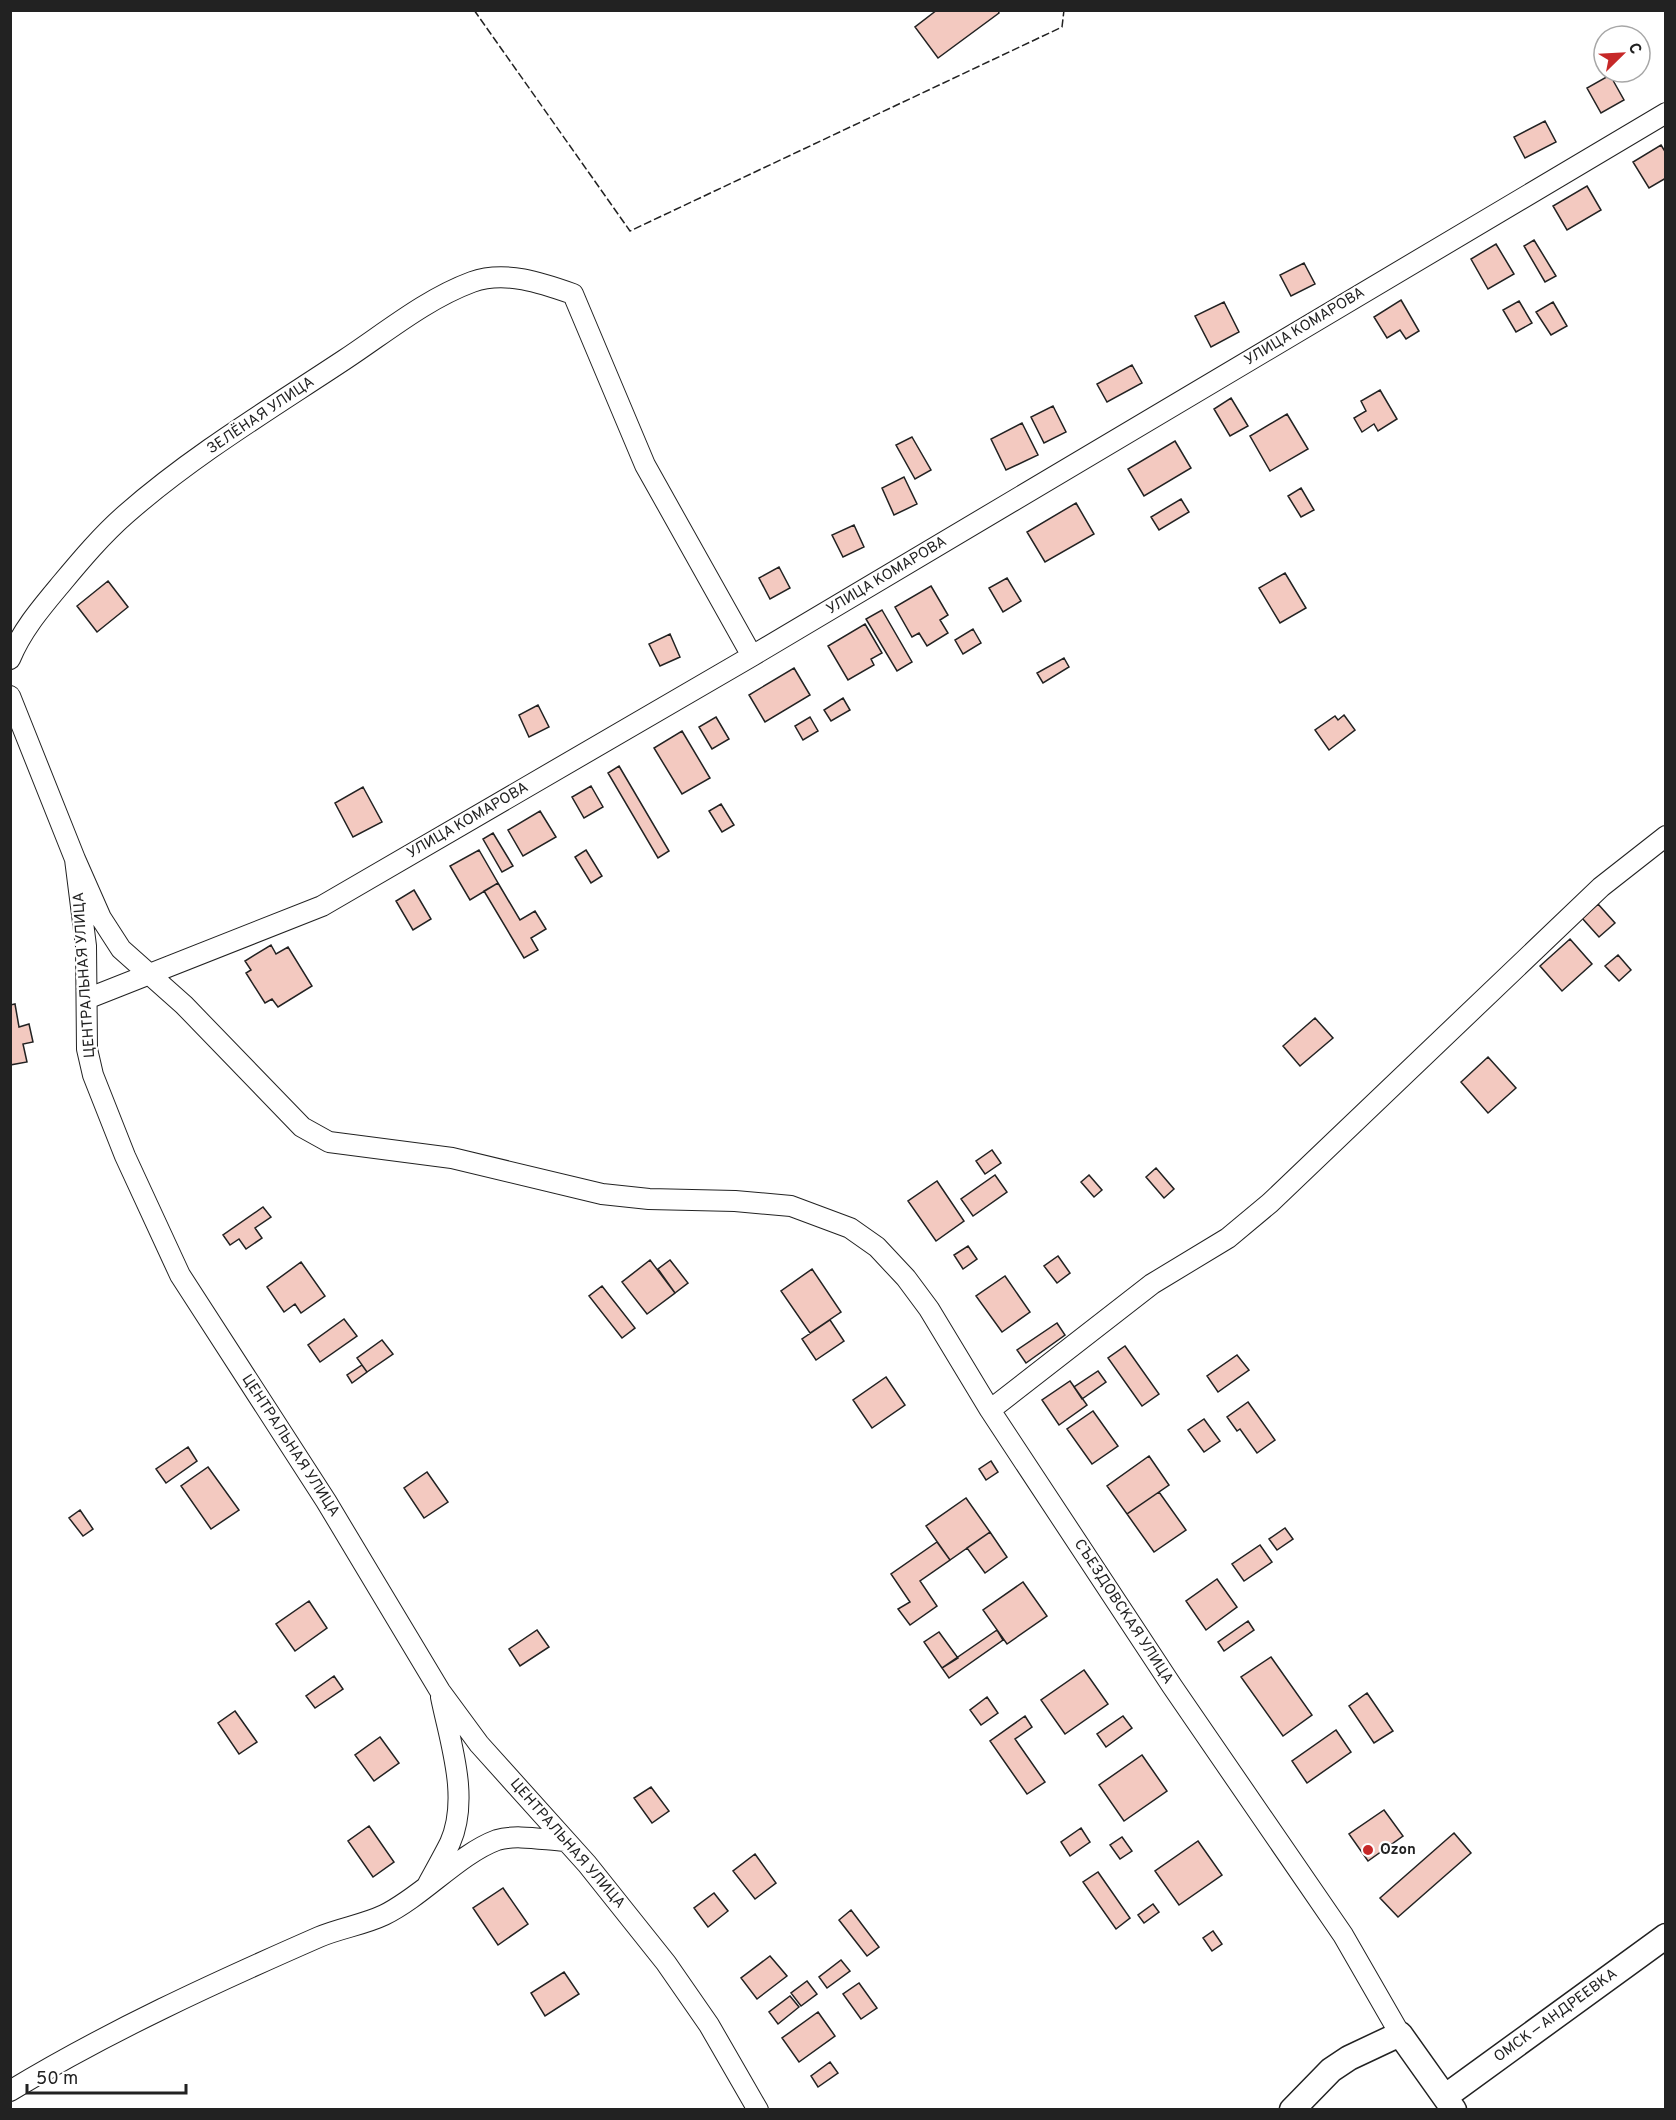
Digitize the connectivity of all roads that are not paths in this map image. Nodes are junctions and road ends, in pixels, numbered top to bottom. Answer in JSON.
{"nodes":[{"id":1,"x":1665,"y":113,"type":"edge"},
{"id":2,"x":752,"y":656,"type":"junction"},
{"id":3,"x":10,"y":659,"type":"edge"},
{"id":4,"x":10,"y":696,"type":"edge"},
{"id":5,"x":1665,"y":836,"type":"edge"},
{"id":6,"x":75,"y":859,"type":"junction"},
{"id":7,"x":151,"y":973,"type":"junction"},
{"id":8,"x":88,"y":998,"type":"junction"},
{"id":9,"x":990,"y":1410,"type":"junction"},
{"id":10,"x":440,"y":1691,"type":"junction"},
{"id":11,"x":565,"y":1841,"type":"junction"},
{"id":12,"x":423,"y":1892,"type":"junction"},
{"id":13,"x":1665,"y":1936,"type":"edge"},
{"id":14,"x":1400,"y":2034,"type":"junction"},
{"id":15,"x":10,"y":2091,"type":"edge"},
{"id":16,"x":1450,"y":2103,"type":"edge"},
{"id":17,"x":758,"y":2109,"type":"edge"},
{"id":18,"x":1292,"y":2109,"type":"edge"}],
"edges":[{"from":1,"to":2,"type":"street","name":"УЛИЦА КОМАРОВА"},
{"from":2,"to":3,"type":"street","name":"ЗЕЛЁНАЯ УЛИЦА"},
{"from":2,"to":7,"type":"street","name":"УЛИЦА КОМАРОВА"},
{"from":4,"to":6,"type":"street","name":"ЦЕНТРАЛЬНАЯ УЛИЦА"},
{"from":5,"to":9,"type":"street"},
{"from":6,"to":7,"type":"street","name":"СЪЕЗДОВСКАЯ УЛИЦА"},
{"from":6,"to":8,"type":"street","name":"ЦЕНТРАЛЬНАЯ УЛИЦА"},
{"from":7,"to":8,"type":"street","name":"УЛИЦА КОМАРОВА"},
{"from":7,"to":9,"type":"street","name":"СЪЕЗДОВСКАЯ УЛИЦА"},
{"from":8,"to":10,"type":"street","name":"ЦЕНТРАЛЬНАЯ УЛИЦА"},
{"from":9,"to":14,"type":"street","name":"СЪЕЗДОВСКАЯ УЛИЦА"},
{"from":10,"to":11,"type":"street","name":"ЦЕНТРАЛЬНАЯ УЛИЦА"},
{"from":10,"to":12,"type":"street"},
{"from":11,"to":12,"type":"street"},
{"from":11,"to":17,"type":"street","name":"ЦЕНТРАЛЬНАЯ УЛИЦА"},
{"from":12,"to":15,"type":"street"},
{"from":13,"to":16,"type":"street","name":"ОМСК — АНДРЕЕВКА"},
{"from":14,"to":16,"type":"street"},
{"from":14,"to":18,"type":"street"}]}
